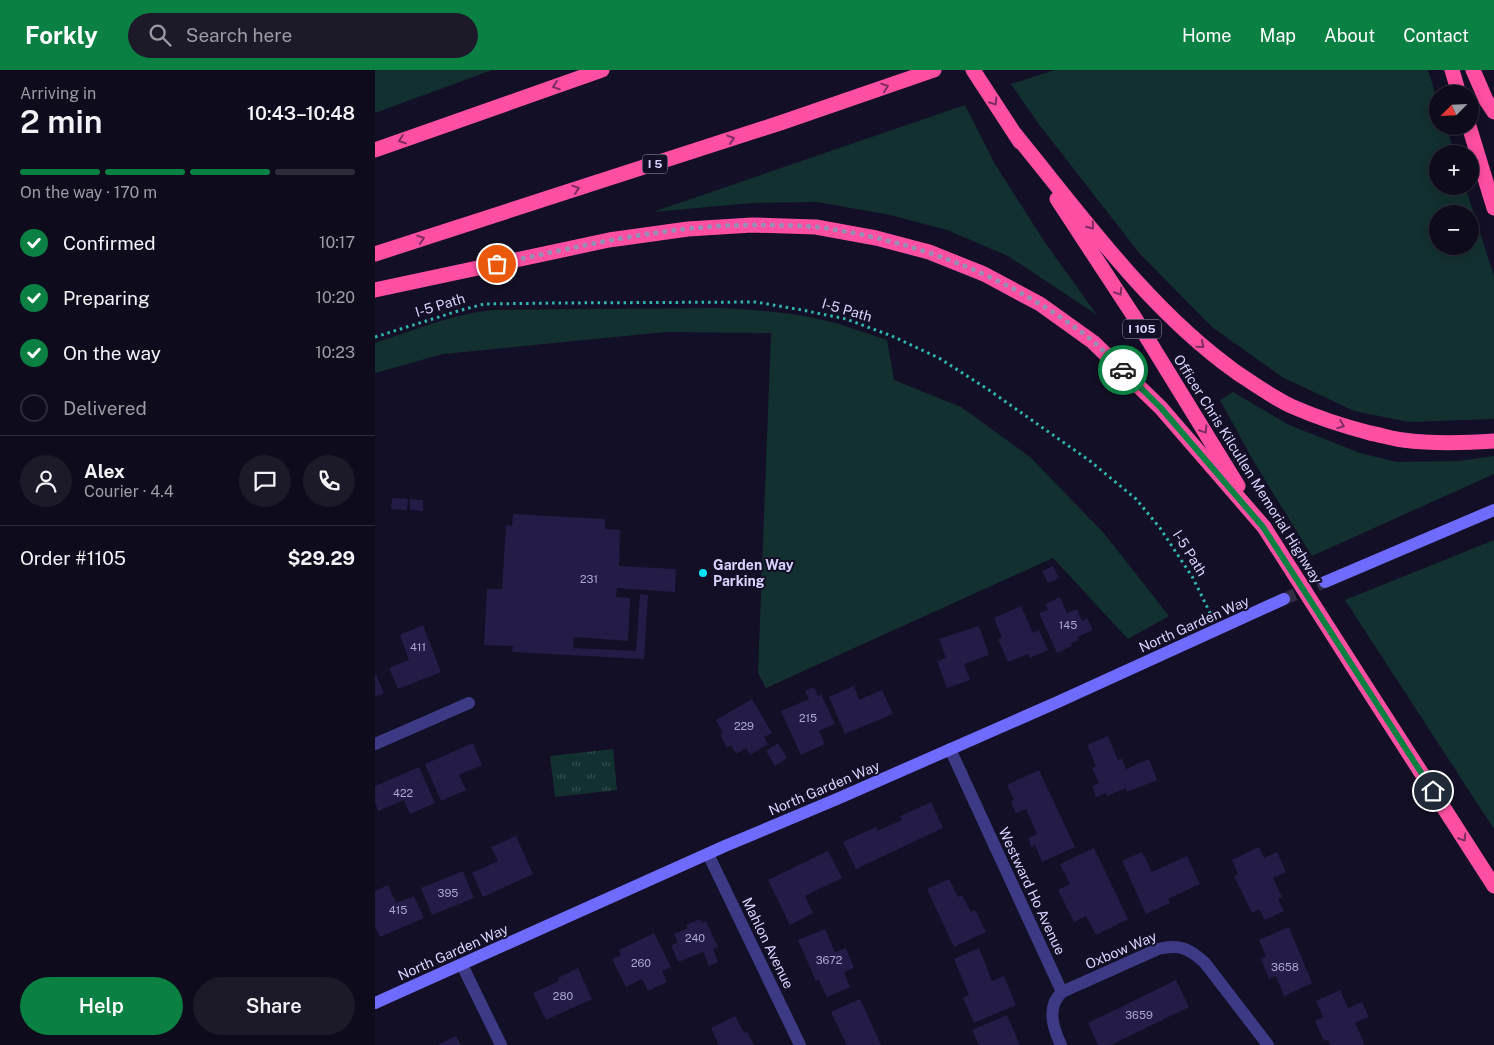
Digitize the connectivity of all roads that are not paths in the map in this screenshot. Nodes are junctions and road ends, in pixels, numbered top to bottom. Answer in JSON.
{"nodes":[{"id":1,"x":602,"y":70,"type":"edge"},
{"id":2,"x":934,"y":70,"type":"edge"},
{"id":3,"x":973,"y":70,"type":"edge"},
{"id":4,"x":1452,"y":70,"type":"edge"},
{"id":5,"x":1473,"y":70,"type":"edge"},
{"id":6,"x":1456,"y":85,"type":"edge"},
{"id":7,"x":1494,"y":112,"type":"edge"},
{"id":8,"x":1015,"y":134,"type":"junction"},
{"id":9,"x":1472,"y":135,"type":"edge"},
{"id":10,"x":375,"y":150,"type":"edge"},
{"id":11,"x":1494,"y":208,"type":"edge"},
{"id":12,"x":375,"y":254,"type":"edge"},
{"id":13,"x":375,"y":290,"type":"edge"},
{"id":14,"x":1494,"y":441,"type":"edge"},
{"id":15,"x":1494,"y":510,"type":"edge"},
{"id":16,"x":1263,"y":527,"type":"junction"},
{"id":17,"x":1325,"y":582,"type":"tunnel mouth"},
{"id":18,"x":1284,"y":600,"type":"tunnel mouth"},
{"id":19,"x":469,"y":703,"type":"dead end"},
{"id":20,"x":375,"y":744,"type":"edge"},
{"id":21,"x":950,"y":749,"type":"junction"},
{"id":22,"x":708,"y":854,"type":"junction"},
{"id":23,"x":1494,"y":886,"type":"edge"},
{"id":24,"x":462,"y":965,"type":"junction"},
{"id":25,"x":1062,"y":992,"type":"junction"},
{"id":26,"x":375,"y":1003,"type":"edge"},
{"id":27,"x":501,"y":1045,"type":"edge"},
{"id":28,"x":801,"y":1045,"type":"edge"},
{"id":29,"x":1061,"y":1045,"type":"edge"},
{"id":30,"x":1268,"y":1045,"type":"edge"}],
"edges":[{"from":1,"to":10,"type":"highway","one_way":true},
{"from":12,"to":2,"type":"highway","number":"I 5","one_way":true},
{"from":3,"to":8,"type":"highway","name":"Officer Chris Kilcullen Memorial Highway","number":"I 105","one_way":true},
{"from":4,"to":6,"type":"highway"},
{"from":5,"to":7,"type":"highway"},
{"from":8,"to":14,"type":"highway","one_way":true},
{"from":8,"to":16,"type":"highway","name":"Officer Chris Kilcullen Memorial Highway","number":"I 105","one_way":true},
{"from":9,"to":11,"type":"highway"},
{"from":13,"to":16,"type":"highway"},
{"from":15,"to":17,"type":"street"},
{"from":16,"to":23,"type":"highway","name":"Officer Chris Kilcullen Memorial Highway","number":"I 105","one_way":true,"bridge":true},
{"from":18,"to":21,"type":"street","name":"North Garden Way"},
{"from":19,"to":20,"type":"street"},
{"from":21,"to":22,"type":"street","name":"North Garden Way"},
{"from":21,"to":25,"type":"street","name":"Westward Ho Avenue"},
{"from":22,"to":24,"type":"street","name":"North Garden Way"},
{"from":22,"to":28,"type":"street","name":"Mahlon Avenue"},
{"from":24,"to":26,"type":"street","name":"North Garden Way"},
{"from":24,"to":27,"type":"street"},
{"from":25,"to":29,"type":"street"},
{"from":25,"to":30,"type":"street","name":"Oxbow Way"}]}
